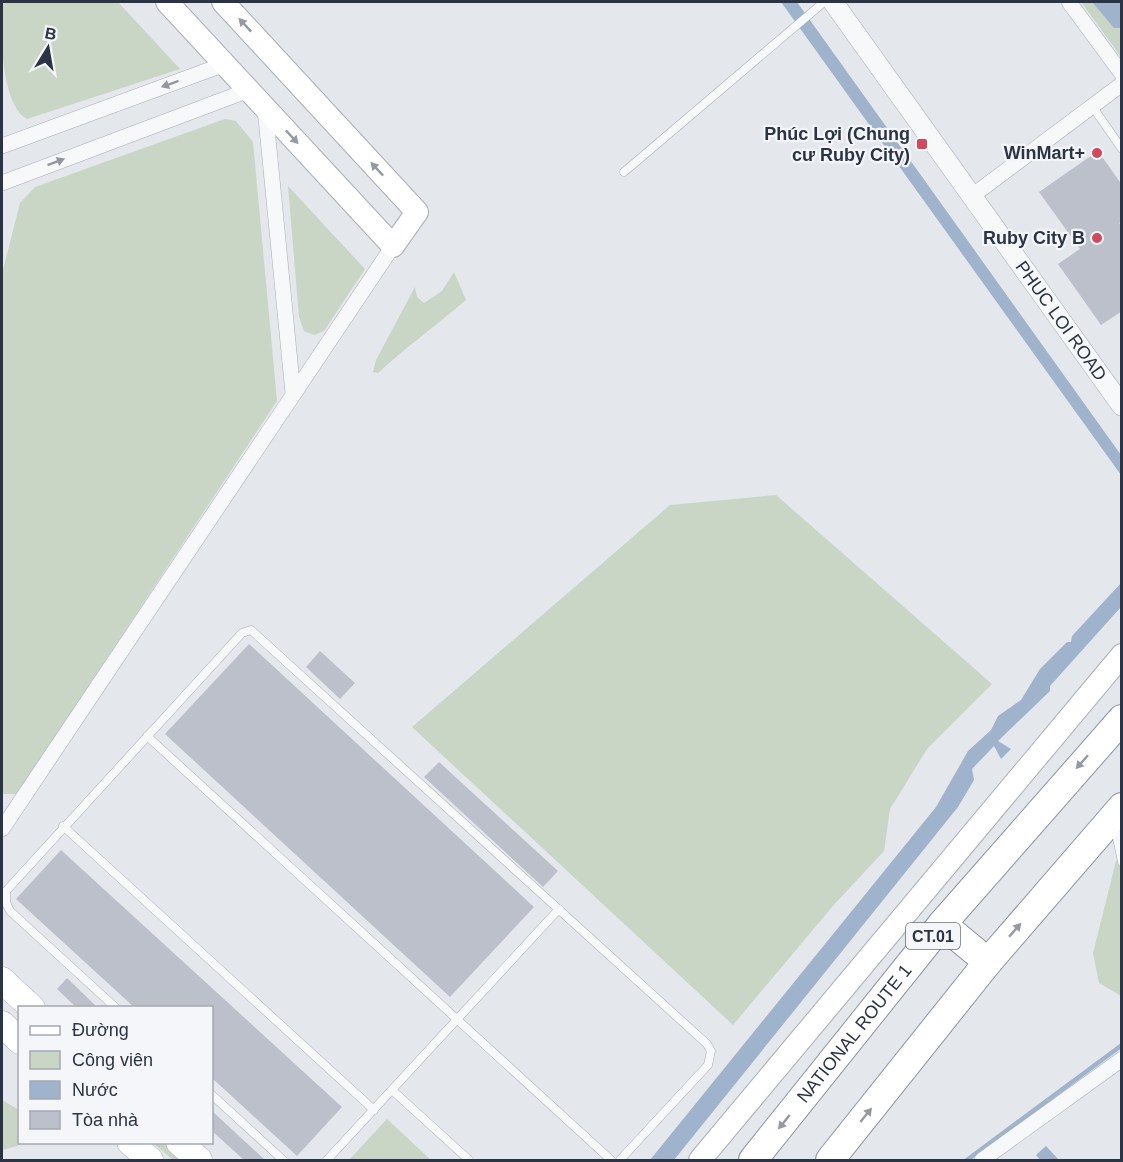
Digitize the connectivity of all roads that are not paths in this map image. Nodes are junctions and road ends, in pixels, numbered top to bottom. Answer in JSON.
{"nodes":[{"id":1,"x":167,"y":2,"type":"edge"},
{"id":2,"x":223,"y":2,"type":"edge"},
{"id":3,"x":824,"y":2,"type":"edge"},
{"id":4,"x":833,"y":2,"type":"edge"},
{"id":5,"x":1069,"y":2,"type":"edge"},
{"id":6,"x":225,"y":64,"type":"junction"},
{"id":7,"x":1122,"y":74,"type":"edge"},
{"id":8,"x":1122,"y":84,"type":"edge"},
{"id":9,"x":249,"y":90,"type":"junction"},
{"id":10,"x":1092,"y":106,"type":"junction"},
{"id":11,"x":265,"y":108,"type":"junction"},
{"id":12,"x":2,"y":146,"type":"edge"},
{"id":13,"x":1122,"y":149,"type":"edge"},
{"id":14,"x":2,"y":168,"type":"edge"},
{"id":15,"x":624,"y":172,"type":"dead end"},
{"id":16,"x":2,"y":183,"type":"edge"},
{"id":17,"x":2,"y":188,"type":"edge"},
{"id":18,"x":972,"y":196,"type":"junction"},
{"id":19,"x":393,"y":246,"type":"junction"},
{"id":20,"x":293,"y":393,"type":"junction"},
{"id":21,"x":1122,"y":406,"type":"edge"},
{"id":22,"x":1122,"y":655,"type":"edge"},
{"id":23,"x":1122,"y":719,"type":"edge"},
{"id":24,"x":147,"y":736,"type":"junction"},
{"id":25,"x":9,"y":809,"type":"edge"},
{"id":26,"x":1117,"y":812,"type":"edge"},
{"id":27,"x":63,"y":826,"type":"junction"},
{"id":28,"x":2,"y":829,"type":"edge"},
{"id":29,"x":1122,"y":862,"type":"edge"},
{"id":30,"x":559,"y":909,"type":"junction"},
{"id":31,"x":942,"y":924,"type":"junction"},
{"id":32,"x":988,"y":962,"type":"junction"},
{"id":33,"x":2,"y":980,"type":"edge"},
{"id":34,"x":30,"y":1006,"type":"edge"},
{"id":35,"x":114,"y":1006,"type":"edge"},
{"id":36,"x":457,"y":1020,"type":"junction"},
{"id":37,"x":2,"y":1024,"type":"edge"},
{"id":38,"x":18,"y":1039,"type":"edge"},
{"id":39,"x":1122,"y":1059,"type":"edge"},
{"id":40,"x":392,"y":1090,"type":"junction"},
{"id":41,"x":213,"y":1096,"type":"edge"},
{"id":42,"x":374,"y":1110,"type":"junction"},
{"id":43,"x":131,"y":1144,"type":"edge"},
{"id":44,"x":180,"y":1144,"type":"edge"},
{"id":45,"x":150,"y":1161,"type":"edge"},
{"id":46,"x":199,"y":1161,"type":"edge"},
{"id":47,"x":283,"y":1161,"type":"edge"},
{"id":48,"x":327,"y":1161,"type":"edge"},
{"id":49,"x":468,"y":1161,"type":"edge"},
{"id":50,"x":611,"y":1161,"type":"edge"},
{"id":51,"x":620,"y":1161,"type":"edge"},
{"id":52,"x":700,"y":1161,"type":"edge"},
{"id":53,"x":753,"y":1161,"type":"edge"},
{"id":54,"x":830,"y":1161,"type":"edge"},
{"id":55,"x":982,"y":1161,"type":"edge"}],
"edges":[{"from":1,"to":6,"type":"main road"},
{"from":19,"to":2,"type":"main road","one_way":true},
{"from":3,"to":15,"type":"lane"},
{"from":4,"to":18,"type":"street","name":"PHUC LOI ROAD"},
{"from":5,"to":7,"type":"street"},
{"from":6,"to":9,"type":"main road"},
{"from":6,"to":12,"type":"street","one_way":true},
{"from":8,"to":10,"type":"street"},
{"from":9,"to":11,"type":"main road"},
{"from":16,"to":9,"type":"street","one_way":true},
{"from":10,"to":13,"type":"lane"},
{"from":10,"to":18,"type":"street"},
{"from":11,"to":19,"type":"main road","one_way":true},
{"from":11,"to":20,"type":"street"},
{"from":14,"to":16,"type":"street"},
{"from":16,"to":17,"type":"street"},
{"from":18,"to":21,"type":"street","name":"PHUC LOI ROAD"},
{"from":19,"to":20,"type":"street"},
{"from":20,"to":25,"type":"street"},
{"from":22,"to":52,"type":"main road"},
{"from":23,"to":31,"type":"highway","name":"NATIONAL ROUTE 1","number":"CT.01","one_way":true},
{"from":24,"to":27,"type":"lane"},
{"from":24,"to":30,"type":"lane"},
{"from":24,"to":36,"type":"lane"},
{"from":25,"to":28,"type":"street"},
{"from":26,"to":29,"type":"lane"},
{"from":32,"to":26,"type":"highway","one_way":true},
{"from":27,"to":35,"type":"lane"},
{"from":27,"to":42,"type":"lane"},
{"from":30,"to":36,"type":"lane"},
{"from":30,"to":51,"type":"lane"},
{"from":31,"to":32,"type":"highway"},
{"from":31,"to":53,"type":"highway","name":"NATIONAL ROUTE 1","number":"CT.01","one_way":true},
{"from":54,"to":32,"type":"highway","one_way":true},
{"from":33,"to":34,"type":"main road"},
{"from":36,"to":40,"type":"lane"},
{"from":36,"to":50,"type":"lane"},
{"from":37,"to":38,"type":"main road"},
{"from":39,"to":55,"type":"street"},
{"from":40,"to":42,"type":"lane"},
{"from":40,"to":49,"type":"lane"},
{"from":41,"to":47,"type":"lane"},
{"from":42,"to":48,"type":"lane"},
{"from":43,"to":45,"type":"main road"},
{"from":44,"to":46,"type":"main road"}]}
